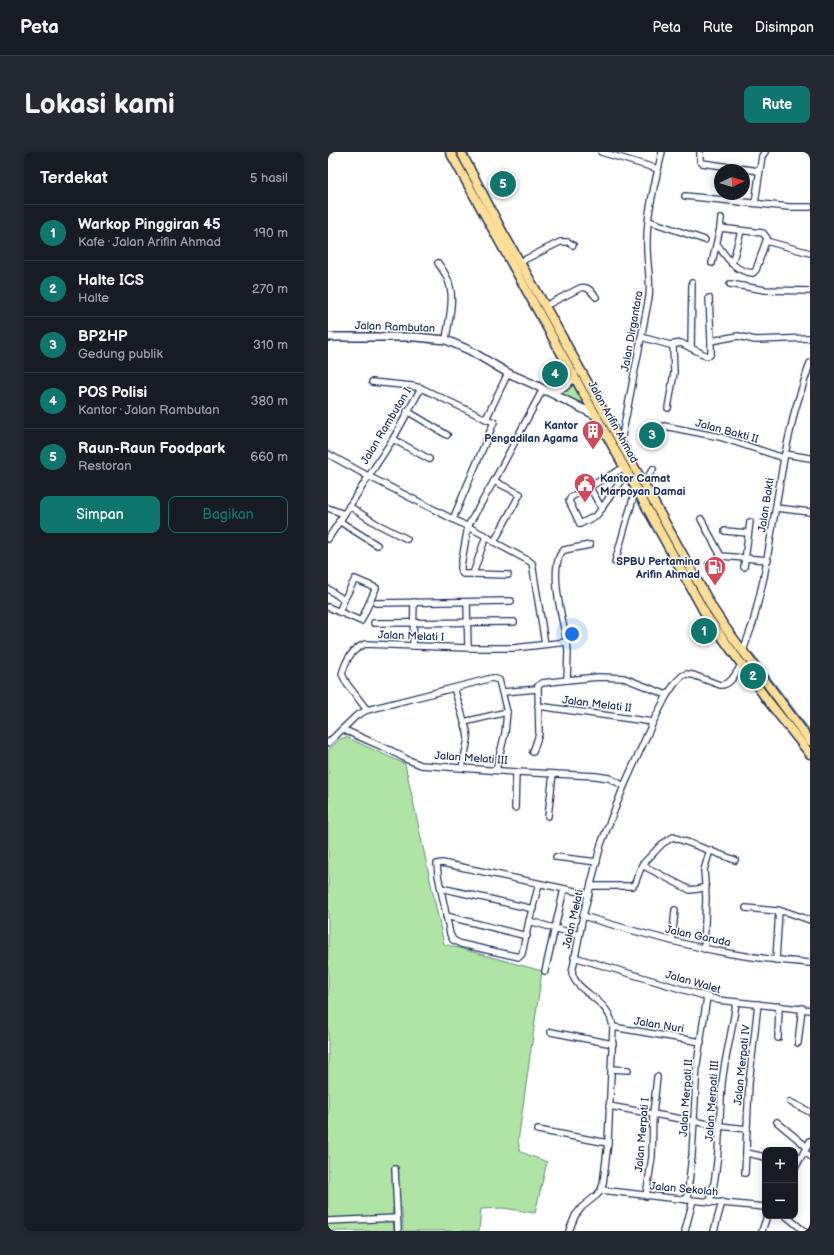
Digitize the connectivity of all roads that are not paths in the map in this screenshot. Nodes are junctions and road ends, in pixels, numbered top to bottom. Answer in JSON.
{"nodes":[{"id":1,"x":450,"y":152,"type":"edge"},
{"id":2,"x":461,"y":152,"type":"edge"},
{"id":3,"x":600,"y":152,"type":"edge"},
{"id":4,"x":662,"y":152,"type":"edge"},
{"id":5,"x":700,"y":152,"type":"edge"},
{"id":6,"x":765,"y":152,"type":"edge"},
{"id":7,"x":658,"y":169,"type":"junction"},
{"id":8,"x":759,"y":170,"type":"junction"},
{"id":9,"x":685,"y":196,"type":"dead end"},
{"id":10,"x":755,"y":203,"type":"junction"},
{"id":11,"x":810,"y":207,"type":"edge"},
{"id":12,"x":721,"y":218,"type":"dead end"},
{"id":13,"x":649,"y":221,"type":"junction"},
{"id":14,"x":720,"y":228,"type":"junction"},
{"id":15,"x":741,"y":231,"type":"junction"},
{"id":16,"x":499,"y":233,"type":"junction"},
{"id":17,"x":705,"y":240,"type":"dead end"},
{"id":18,"x":766,"y":241,"type":"junction"},
{"id":19,"x":717,"y":244,"type":"junction"},
{"id":20,"x":573,"y":245,"type":"dead end"},
{"id":21,"x":810,"y":253,"type":"edge"},
{"id":22,"x":520,"y":262,"type":"junction"},
{"id":23,"x":438,"y":263,"type":"dead end"},
{"id":24,"x":712,"y":264,"type":"dead end"},
{"id":25,"x":732,"y":264,"type":"junction"},
{"id":26,"x":692,"y":283,"type":"dead end"},
{"id":27,"x":730,"y":284,"type":"dead end"},
{"id":28,"x":810,"y":291,"type":"edge"},
{"id":29,"x":596,"y":297,"type":"dead end"},
{"id":30,"x":709,"y":298,"type":"dead end"},
{"id":31,"x":546,"y":306,"type":"junction"},
{"id":32,"x":328,"y":337,"type":"edge"},
{"id":33,"x":641,"y":337,"type":"junction"},
{"id":34,"x":810,"y":338,"type":"edge"},
{"id":35,"x":446,"y":340,"type":"junction"},
{"id":36,"x":711,"y":341,"type":"junction"},
{"id":37,"x":671,"y":345,"type":"junction"},
{"id":38,"x":692,"y":348,"type":"junction"},
{"id":39,"x":810,"y":363,"type":"edge"},
{"id":40,"x":508,"y":373,"type":"junction"},
{"id":41,"x":574,"y":374,"type":"junction"},
{"id":42,"x":372,"y":382,"type":"dead end"},
{"id":43,"x":421,"y":388,"type":"junction"},
{"id":44,"x":544,"y":390,"type":"junction"},
{"id":45,"x":668,"y":408,"type":"dead end"},
{"id":46,"x":407,"y":411,"type":"junction"},
{"id":47,"x":597,"y":416,"type":"junction"},
{"id":48,"x":486,"y":418,"type":"junction"},
{"id":49,"x":664,"y":426,"type":"dead end"},
{"id":50,"x":447,"y":435,"type":"dead end"},
{"id":51,"x":393,"y":439,"type":"junction"},
{"id":52,"x":621,"y":442,"type":"junction"},
{"id":53,"x":328,"y":454,"type":"edge"},
{"id":54,"x":784,"y":456,"type":"junction"},
{"id":55,"x":810,"y":458,"type":"edge"},
{"id":56,"x":429,"y":459,"type":"dead end"},
{"id":57,"x":626,"y":469,"type":"junction"},
{"id":58,"x":653,"y":469,"type":"dead end"},
{"id":59,"x":368,"y":476,"type":"junction"},
{"id":60,"x":494,"y":481,"type":"junction"},
{"id":61,"x":639,"y":484,"type":"junction"},
{"id":62,"x":588,"y":486,"type":"junction"},
{"id":63,"x":349,"y":506,"type":"junction"},
{"id":64,"x":328,"y":508,"type":"edge"},
{"id":65,"x":776,"y":508,"type":"junction"},
{"id":66,"x":602,"y":509,"type":"junction"},
{"id":67,"x":810,"y":512,"type":"edge"},
{"id":68,"x":344,"y":514,"type":"junction"},
{"id":69,"x":453,"y":519,"type":"junction"},
{"id":70,"x":701,"y":519,"type":"dead end"},
{"id":71,"x":339,"y":521,"type":"junction"},
{"id":72,"x":750,"y":522,"type":"dead end"},
{"id":73,"x":468,"y":526,"type":"junction"},
{"id":74,"x":664,"y":531,"type":"junction"},
{"id":75,"x":725,"y":531,"type":"dead end"},
{"id":76,"x":748,"y":533,"type":"junction"},
{"id":77,"x":486,"y":536,"type":"junction"},
{"id":78,"x":328,"y":539,"type":"edge"},
{"id":79,"x":407,"y":540,"type":"dead end"},
{"id":80,"x":494,"y":542,"type":"junction"},
{"id":81,"x":377,"y":545,"type":"dead end"},
{"id":82,"x":590,"y":545,"type":"dead end"},
{"id":83,"x":720,"y":556,"type":"junction"},
{"id":84,"x":745,"y":558,"type":"junction"},
{"id":85,"x":768,"y":560,"type":"junction"},
{"id":86,"x":616,"y":562,"type":"dead end"},
{"id":87,"x":709,"y":564,"type":"dead end"},
{"id":88,"x":744,"y":567,"type":"dead end"},
{"id":89,"x":473,"y":574,"type":"junction"},
{"id":90,"x":508,"y":575,"type":"dead end"},
{"id":91,"x":328,"y":589,"type":"edge"},
{"id":92,"x":344,"y":600,"type":"junction"},
{"id":93,"x":511,"y":601,"type":"dead end"},
{"id":94,"x":414,"y":602,"type":"junction"},
{"id":95,"x":467,"y":602,"type":"junction"},
{"id":96,"x":376,"y":603,"type":"dead end"},
{"id":97,"x":328,"y":607,"type":"edge"},
{"id":98,"x":339,"y":612,"type":"junction"},
{"id":99,"x":468,"y":622,"type":"junction"},
{"id":100,"x":514,"y":622,"type":"dead end"},
{"id":101,"x":374,"y":623,"type":"dead end"},
{"id":102,"x":414,"y":623,"type":"junction"},
{"id":103,"x":567,"y":642,"type":"junction"},
{"id":104,"x":545,"y":644,"type":"junction"},
{"id":105,"x":412,"y":646,"type":"junction"},
{"id":106,"x":468,"y":648,"type":"junction"},
{"id":107,"x":743,"y":651,"type":"junction"},
{"id":108,"x":742,"y":664,"type":"junction"},
{"id":109,"x":567,"y":680,"type":"junction"},
{"id":110,"x":454,"y":688,"type":"junction"},
{"id":111,"x":537,"y":689,"type":"junction"},
{"id":112,"x":503,"y":692,"type":"junction"},
{"id":113,"x":667,"y":695,"type":"junction"},
{"id":114,"x":538,"y":706,"type":"junction"},
{"id":115,"x":367,"y":710,"type":"junction"},
{"id":116,"x":507,"y":712,"type":"junction"},
{"id":117,"x":464,"y":722,"type":"junction"},
{"id":118,"x":653,"y":722,"type":"junction"},
{"id":119,"x":342,"y":730,"type":"junction"},
{"id":120,"x":810,"y":741,"type":"edge"},
{"id":121,"x":328,"y":743,"type":"edge"},
{"id":122,"x":533,"y":752,"type":"dead end"},
{"id":123,"x":810,"y":754,"type":"edge"},
{"id":124,"x":462,"y":768,"type":"junction"},
{"id":125,"x":496,"y":770,"type":"junction"},
{"id":126,"x":516,"y":772,"type":"junction"},
{"id":127,"x":553,"y":774,"type":"junction"},
{"id":128,"x":624,"y":786,"type":"junction"},
{"id":129,"x":515,"y":808,"type":"dead end"},
{"id":130,"x":548,"y":816,"type":"dead end"},
{"id":131,"x":710,"y":850,"type":"junction"},
{"id":132,"x":556,"y":857,"type":"dead end"},
{"id":133,"x":735,"y":860,"type":"dead end"},
{"id":134,"x":597,"y":862,"type":"junction"},
{"id":135,"x":642,"y":865,"type":"junction"},
{"id":136,"x":539,"y":884,"type":"junction"},
{"id":137,"x":591,"y":886,"type":"junction"},
{"id":138,"x":706,"y":887,"type":"junction"},
{"id":139,"x":441,"y":888,"type":"junction"},
{"id":140,"x":564,"y":889,"type":"junction"},
{"id":141,"x":589,"y":894,"type":"junction"},
{"id":142,"x":746,"y":908,"type":"dead end"},
{"id":143,"x":533,"y":909,"type":"junction"},
{"id":144,"x":675,"y":910,"type":"dead end"},
{"id":145,"x":779,"y":910,"type":"junction"},
{"id":146,"x":446,"y":916,"type":"junction"},
{"id":147,"x":583,"y":916,"type":"junction"},
{"id":148,"x":810,"y":920,"type":"edge"},
{"id":149,"x":530,"y":921,"type":"junction"},
{"id":150,"x":556,"y":928,"type":"junction"},
{"id":151,"x":579,"y":935,"type":"junction"},
{"id":152,"x":527,"y":936,"type":"junction"},
{"id":153,"x":672,"y":941,"type":"junction"},
{"id":154,"x":704,"y":949,"type":"junction"},
{"id":155,"x":574,"y":957,"type":"junction"},
{"id":156,"x":776,"y":960,"type":"junction"},
{"id":157,"x":810,"y":963,"type":"edge"},
{"id":158,"x":545,"y":971,"type":"dead end"},
{"id":159,"x":707,"y":997,"type":"junction"},
{"id":160,"x":736,"y":1002,"type":"junction"},
{"id":161,"x":758,"y":1004,"type":"junction"},
{"id":162,"x":779,"y":1006,"type":"junction"},
{"id":163,"x":802,"y":1008,"type":"junction"},
{"id":164,"x":810,"y":1010,"type":"edge"},
{"id":165,"x":613,"y":1027,"type":"junction"},
{"id":166,"x":551,"y":1032,"type":"dead end"},
{"id":167,"x":778,"y":1038,"type":"dead end"},
{"id":168,"x":701,"y":1042,"type":"junction"},
{"id":169,"x":798,"y":1042,"type":"dead end"},
{"id":170,"x":612,"y":1044,"type":"junction"},
{"id":171,"x":611,"y":1069,"type":"junction"},
{"id":172,"x":628,"y":1070,"type":"dead end"},
{"id":173,"x":657,"y":1077,"type":"dead end"},
{"id":174,"x":790,"y":1102,"type":"dead end"},
{"id":175,"x":609,"y":1106,"type":"junction"},
{"id":176,"x":810,"y":1112,"type":"edge"},
{"id":177,"x":653,"y":1114,"type":"junction"},
{"id":178,"x":694,"y":1121,"type":"junction"},
{"id":179,"x":777,"y":1122,"type":"dead end"},
{"id":180,"x":720,"y":1126,"type":"junction"},
{"id":181,"x":747,"y":1129,"type":"junction"},
{"id":182,"x":538,"y":1130,"type":"dead end"},
{"id":183,"x":608,"y":1143,"type":"junction"},
{"id":184,"x":807,"y":1147,"type":"edge"},
{"id":185,"x":746,"y":1154,"type":"junction"},
{"id":186,"x":810,"y":1156,"type":"edge"},
{"id":187,"x":762,"y":1157,"type":"edge"},
{"id":188,"x":798,"y":1162,"type":"edge"},
{"id":189,"x":395,"y":1169,"type":"dead end"},
{"id":190,"x":745,"y":1174,"type":"dead end"},
{"id":191,"x":601,"y":1190,"type":"junction"},
{"id":192,"x":646,"y":1196,"type":"junction"},
{"id":193,"x":690,"y":1200,"type":"junction"},
{"id":194,"x":710,"y":1202,"type":"junction"},
{"id":195,"x":722,"y":1202,"type":"junction"},
{"id":196,"x":762,"y":1207,"type":"edge"},
{"id":197,"x":398,"y":1218,"type":"junction"},
{"id":198,"x":766,"y":1219,"type":"edge"},
{"id":199,"x":790,"y":1219,"type":"edge"},
{"id":200,"x":328,"y":1221,"type":"edge"},
{"id":201,"x":398,"y":1231,"type":"edge"},
{"id":202,"x":568,"y":1231,"type":"edge"},
{"id":203,"x":686,"y":1231,"type":"edge"},
{"id":204,"x":714,"y":1231,"type":"edge"},
{"id":205,"x":762,"y":1231,"type":"edge"},
{"id":206,"x":804,"y":1231,"type":"edge"}],
"edges":[{"from":1,"to":16,"type":"main road","name":"Jalan Arifin Ahmad"},
{"from":2,"to":16,"type":"main road","name":"Jalan Arifin Ahmad"},
{"from":3,"to":7,"type":"street"},
{"from":4,"to":7,"type":"street","name":"Jalan Dirgantara"},
{"from":5,"to":8,"type":"street"},
{"from":6,"to":8,"type":"street"},
{"from":7,"to":13,"type":"street","name":"Jalan Dirgantara"},
{"from":8,"to":10,"type":"street"},
{"from":9,"to":10,"type":"street"},
{"from":10,"to":11,"type":"street"},
{"from":12,"to":14,"type":"street"},
{"from":13,"to":17,"type":"street"},
{"from":13,"to":33,"type":"street","name":"Jalan Dirgantara"},
{"from":14,"to":15,"type":"street"},
{"from":14,"to":19,"type":"street"},
{"from":15,"to":18,"type":"street"},
{"from":15,"to":25,"type":"street"},
{"from":16,"to":22,"type":"main road","name":"Jalan Arifin Ahmad"},
{"from":16,"to":41,"type":"main road","name":"Jalan Arifin Ahmad"},
{"from":18,"to":21,"type":"street"},
{"from":18,"to":25,"type":"street"},
{"from":19,"to":24,"type":"street"},
{"from":19,"to":25,"type":"street"},
{"from":20,"to":22,"type":"street"},
{"from":22,"to":31,"type":"main road","name":"Jalan Arifin Ahmad"},
{"from":23,"to":35,"type":"street"},
{"from":26,"to":38,"type":"street"},
{"from":27,"to":28,"type":"street"},
{"from":29,"to":31,"type":"street"},
{"from":30,"to":36,"type":"street"},
{"from":31,"to":52,"type":"main road","name":"Jalan Arifin Ahmad"},
{"from":32,"to":35,"type":"main road","name":"Jalan Rambutan"},
{"from":33,"to":37,"type":"street"},
{"from":33,"to":52,"type":"street","name":"Jalan Dirgantara"},
{"from":34,"to":36,"type":"street"},
{"from":35,"to":40,"type":"main road","name":"Jalan Rambutan"},
{"from":36,"to":38,"type":"street"},
{"from":37,"to":38,"type":"street"},
{"from":37,"to":45,"type":"street"},
{"from":39,"to":54,"type":"street","name":"Jalan Bakti"},
{"from":40,"to":44,"type":"main road","name":"Jalan Rambutan"},
{"from":40,"to":48,"type":"street"},
{"from":41,"to":44,"type":"main road"},
{"from":41,"to":47,"type":"main road","name":"Jalan Arifin Ahmad"},
{"from":42,"to":43,"type":"street"},
{"from":43,"to":46,"type":"street","name":"Jalan Rambutan I"},
{"from":43,"to":48,"type":"street","name":"Jalan Rambutan I"},
{"from":44,"to":47,"type":"main road","name":"Jalan Rambutan"},
{"from":44,"to":60,"type":"street"},
{"from":46,"to":50,"type":"street"},
{"from":46,"to":51,"type":"street","name":"Jalan Rambutan I"},
{"from":47,"to":57,"type":"main road","name":"Jalan Arifin Ahmad"},
{"from":48,"to":69,"type":"street"},
{"from":49,"to":54,"type":"street","name":"Jalan Bakti II"},
{"from":51,"to":56,"type":"street"},
{"from":51,"to":59,"type":"street","name":"Jalan Rambutan I"},
{"from":52,"to":61,"type":"main road","name":"Jalan Arifin Ahmad"},
{"from":53,"to":59,"type":"street"},
{"from":54,"to":55,"type":"street","name":"Jalan Bakti II"},
{"from":54,"to":65,"type":"street","name":"Jalan Bakti"},
{"from":57,"to":61,"type":"main road","name":"Jalan Arifin Ahmad"},
{"from":57,"to":62,"type":"street"},
{"from":57,"to":66,"type":"street"},
{"from":58,"to":61,"type":"street"},
{"from":59,"to":63,"type":"street","name":"Jalan Rambutan I"},
{"from":59,"to":69,"type":"street"},
{"from":60,"to":73,"type":"street"},
{"from":60,"to":80,"type":"street"},
{"from":61,"to":74,"type":"main road","name":"Jalan Arifin Ahmad"},
{"from":61,"to":86,"type":"street"},
{"from":62,"to":66,"type":"street"},
{"from":62,"to":66,"type":"street"},
{"from":63,"to":68,"type":"street","name":"Jalan Rambutan I"},
{"from":63,"to":79,"type":"street"},
{"from":64,"to":68,"type":"street"},
{"from":65,"to":67,"type":"street"},
{"from":65,"to":85,"type":"street","name":"Jalan Bakti"},
{"from":68,"to":71,"type":"street","name":"Jalan Rambutan I"},
{"from":69,"to":73,"type":"street"},
{"from":70,"to":83,"type":"street"},
{"from":71,"to":78,"type":"street","name":"Jalan Rambutan I"},
{"from":71,"to":81,"type":"street"},
{"from":72,"to":76,"type":"street"},
{"from":73,"to":77,"type":"street"},
{"from":73,"to":89,"type":"street"},
{"from":74,"to":107,"type":"main road","name":"Jalan Arifin Ahmad"},
{"from":74,"to":108,"type":"main road","name":"Jalan Arifin Ahmad"},
{"from":75,"to":76,"type":"street"},
{"from":76,"to":84,"type":"street"},
{"from":77,"to":80,"type":"street"},
{"from":77,"to":89,"type":"street"},
{"from":80,"to":104,"type":"street"},
{"from":82,"to":103,"type":"street"},
{"from":83,"to":84,"type":"street"},
{"from":83,"to":87,"type":"street"},
{"from":84,"to":85,"type":"street"},
{"from":84,"to":88,"type":"street"},
{"from":85,"to":107,"type":"street","name":"Jalan Bakti"},
{"from":89,"to":90,"type":"street"},
{"from":91,"to":92,"type":"street"},
{"from":92,"to":98,"type":"street"},
{"from":92,"to":98,"type":"street"},
{"from":93,"to":95,"type":"street"},
{"from":94,"to":95,"type":"street"},
{"from":94,"to":96,"type":"street"},
{"from":94,"to":102,"type":"street"},
{"from":95,"to":99,"type":"street"},
{"from":97,"to":98,"type":"street"},
{"from":99,"to":100,"type":"street"},
{"from":99,"to":102,"type":"street"},
{"from":99,"to":106,"type":"street"},
{"from":101,"to":102,"type":"street"},
{"from":102,"to":105,"type":"street"},
{"from":103,"to":104,"type":"street","name":"Jalan Melati I"},
{"from":103,"to":109,"type":"street"},
{"from":104,"to":106,"type":"street","name":"Jalan Melati I"},
{"from":105,"to":106,"type":"street","name":"Jalan Melati I"},
{"from":105,"to":115,"type":"street","name":"Jalan Melati I"},
{"from":107,"to":120,"type":"main road","name":"Jalan Arifin Ahmad"},
{"from":108,"to":113,"type":"street","name":"Jalan Melati"},
{"from":108,"to":123,"type":"main road","name":"Jalan Arifin Ahmad"},
{"from":109,"to":111,"type":"street"},
{"from":109,"to":113,"type":"street"},
{"from":110,"to":112,"type":"street"},
{"from":110,"to":115,"type":"street"},
{"from":110,"to":117,"type":"street"},
{"from":111,"to":112,"type":"street"},
{"from":111,"to":114,"type":"street"},
{"from":112,"to":116,"type":"street"},
{"from":113,"to":118,"type":"street","name":"Jalan Melati"},
{"from":114,"to":118,"type":"street","name":"Jalan Melati II"},
{"from":114,"to":122,"type":"street"},
{"from":115,"to":119,"type":"street"},
{"from":116,"to":117,"type":"street"},
{"from":116,"to":125,"type":"street"},
{"from":117,"to":124,"type":"street"},
{"from":118,"to":128,"type":"street","name":"Jalan Melati"},
{"from":119,"to":121,"type":"street"},
{"from":119,"to":124,"type":"street","name":"Jalan Melati III"},
{"from":124,"to":125,"type":"street","name":"Jalan Melati III"},
{"from":125,"to":126,"type":"street","name":"Jalan Melati III"},
{"from":126,"to":127,"type":"street","name":"Jalan Melati III"},
{"from":126,"to":129,"type":"street"},
{"from":127,"to":128,"type":"street","name":"Jalan Melati III"},
{"from":127,"to":130,"type":"street"},
{"from":128,"to":134,"type":"street","name":"Jalan Melati"},
{"from":131,"to":133,"type":"street"},
{"from":131,"to":135,"type":"street"},
{"from":131,"to":138,"type":"street"},
{"from":132,"to":134,"type":"street"},
{"from":134,"to":137,"type":"street","name":"Jalan Melati"},
{"from":135,"to":137,"type":"street"},
{"from":135,"to":138,"type":"street"},
{"from":136,"to":139,"type":"street"},
{"from":136,"to":140,"type":"street"},
{"from":136,"to":143,"type":"street"},
{"from":137,"to":141,"type":"street","name":"Jalan Melati"},
{"from":138,"to":154,"type":"street"},
{"from":139,"to":143,"type":"street"},
{"from":139,"to":146,"type":"street"},
{"from":140,"to":141,"type":"street"},
{"from":140,"to":150,"type":"street"},
{"from":141,"to":147,"type":"street","name":"Jalan Melati"},
{"from":142,"to":145,"type":"street"},
{"from":143,"to":149,"type":"street"},
{"from":144,"to":153,"type":"street"},
{"from":145,"to":148,"type":"street"},
{"from":145,"to":156,"type":"street"},
{"from":146,"to":152,"type":"street"},
{"from":146,"to":152,"type":"street"},
{"from":147,"to":151,"type":"street","name":"Jalan Melati"},
{"from":147,"to":153,"type":"street","name":"Jalan Garuda"},
{"from":149,"to":150,"type":"street"},
{"from":149,"to":152,"type":"street"},
{"from":150,"to":151,"type":"street"},
{"from":150,"to":158,"type":"street"},
{"from":151,"to":155,"type":"street","name":"Jalan Melati"},
{"from":153,"to":154,"type":"street","name":"Jalan Garuda"},
{"from":154,"to":156,"type":"street","name":"Jalan Garuda"},
{"from":155,"to":159,"type":"street","name":"Jalan Walet"},
{"from":155,"to":165,"type":"street","name":"Jalan Melati"},
{"from":156,"to":157,"type":"street","name":"Jalan Garuda"},
{"from":159,"to":160,"type":"street","name":"Jalan Walet"},
{"from":159,"to":168,"type":"street","name":"Jalan Merpati II"},
{"from":160,"to":161,"type":"street","name":"Jalan Walet"},
{"from":160,"to":180,"type":"street","name":"Jalan Merpati III"},
{"from":161,"to":162,"type":"street","name":"Jalan Walet"},
{"from":161,"to":181,"type":"street","name":"Jalan Merpati IV"},
{"from":162,"to":163,"type":"street","name":"Jalan Walet"},
{"from":162,"to":167,"type":"street"},
{"from":163,"to":164,"type":"street","name":"Jalan Walet"},
{"from":163,"to":169,"type":"street"},
{"from":165,"to":168,"type":"street","name":"Jalan Nuri"},
{"from":165,"to":170,"type":"street","name":"Jalan Melati"},
{"from":166,"to":170,"type":"street"},
{"from":168,"to":178,"type":"street","name":"Jalan Merpati II"},
{"from":170,"to":171,"type":"street","name":"Jalan Melati"},
{"from":171,"to":172,"type":"street"},
{"from":171,"to":175,"type":"street","name":"Jalan Melati"},
{"from":173,"to":177,"type":"street","name":"Jalan Merpati I"},
{"from":174,"to":176,"type":"street"},
{"from":175,"to":177,"type":"street"},
{"from":175,"to":183,"type":"street","name":"Jalan Melati"},
{"from":177,"to":178,"type":"street"},
{"from":177,"to":192,"type":"street","name":"Jalan Merpati I"},
{"from":178,"to":180,"type":"street"},
{"from":178,"to":193,"type":"street","name":"Jalan Merpati II"},
{"from":179,"to":184,"type":"street"},
{"from":180,"to":181,"type":"street"},
{"from":180,"to":194,"type":"street","name":"Jalan Merpati III"},
{"from":181,"to":185,"type":"street","name":"Jalan Merpati IV"},
{"from":182,"to":183,"type":"street"},
{"from":183,"to":191,"type":"street","name":"Jalan Melati"},
{"from":184,"to":186,"type":"street"},
{"from":184,"to":188,"type":"street"},
{"from":185,"to":187,"type":"street"},
{"from":185,"to":190,"type":"street","name":"Jalan Merpati IV"},
{"from":189,"to":197,"type":"street"},
{"from":191,"to":192,"type":"street","name":"Jalan Sekolah"},
{"from":191,"to":202,"type":"street"},
{"from":192,"to":193,"type":"street","name":"Jalan Sekolah"},
{"from":193,"to":194,"type":"street","name":"Jalan Sekolah"},
{"from":193,"to":203,"type":"street","name":"Jalan Merpati II"},
{"from":194,"to":195,"type":"street","name":"Jalan Sekolah"},
{"from":195,"to":196,"type":"street","name":"Jalan Sekolah"},
{"from":195,"to":204,"type":"street"},
{"from":197,"to":200,"type":"street"},
{"from":197,"to":201,"type":"street"},
{"from":198,"to":205,"type":"street"},
{"from":199,"to":206,"type":"street"}]}
